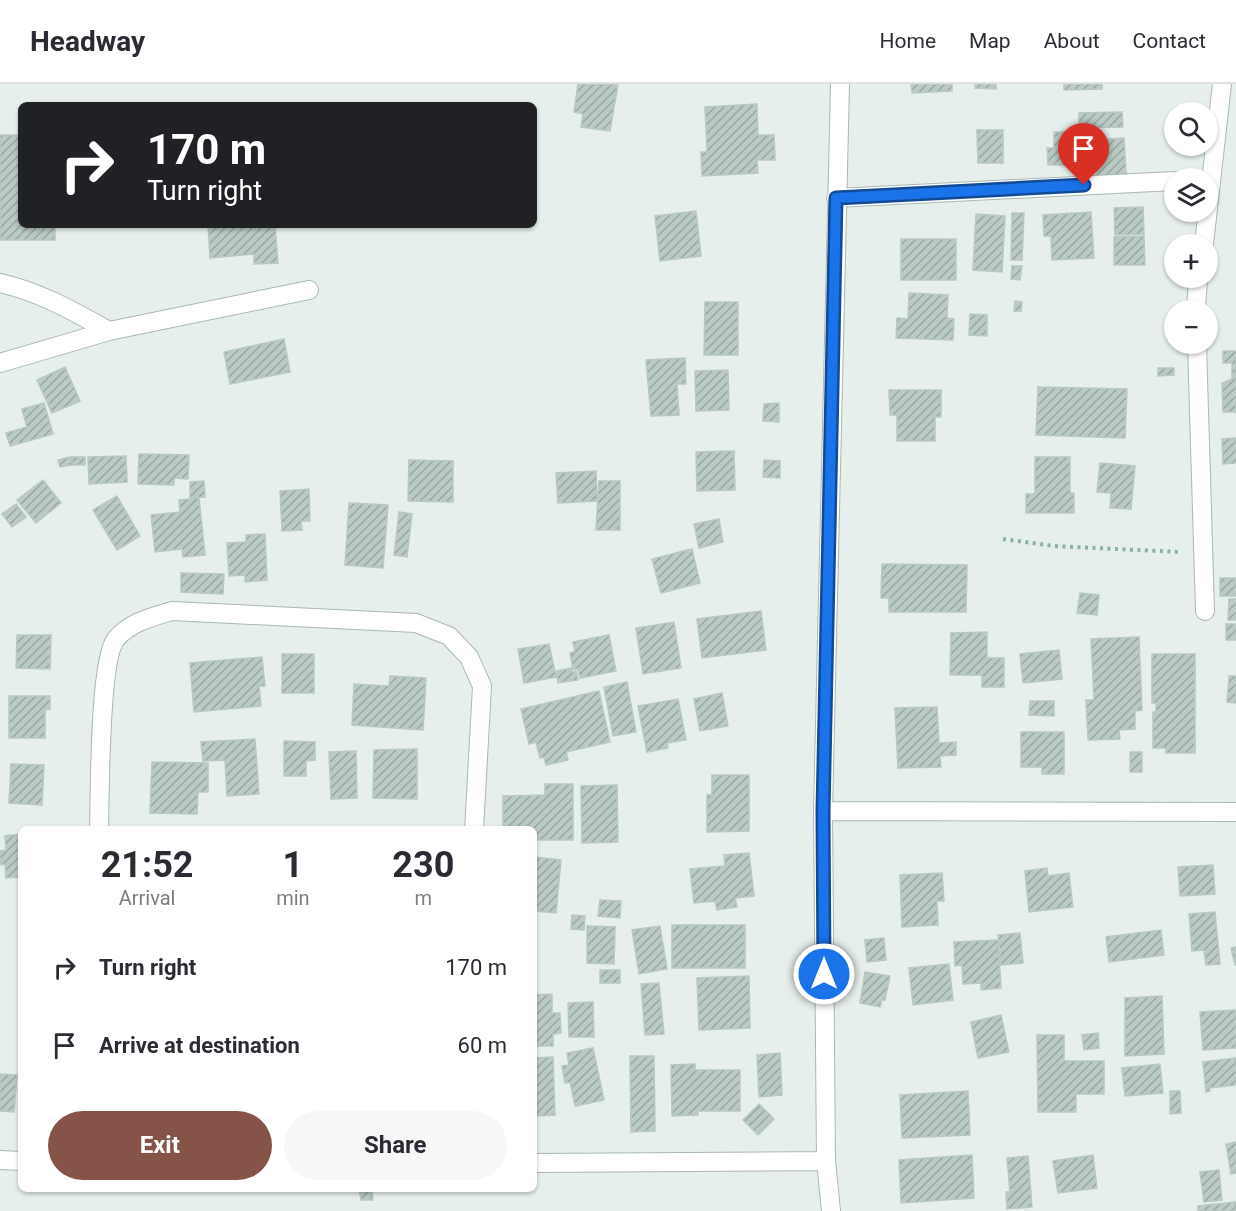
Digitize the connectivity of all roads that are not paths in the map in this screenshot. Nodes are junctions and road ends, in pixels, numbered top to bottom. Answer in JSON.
{"nodes":[{"id":1,"x":840,"y":84,"type":"edge"},
{"id":2,"x":1222,"y":84,"type":"edge"},
{"id":3,"x":1211,"y":168,"type":"edge"},
{"id":4,"x":1164,"y":182,"type":"edge"},
{"id":5,"x":836,"y":198,"type":"junction"},
{"id":6,"x":0,"y":283,"type":"edge"},
{"id":7,"x":309,"y":290,"type":"dead end"},
{"id":8,"x":109,"y":331,"type":"junction"},
{"id":9,"x":1197,"y":354,"type":"edge"},
{"id":10,"x":0,"y":363,"type":"edge"},
{"id":11,"x":1205,"y":611,"type":"dead end"},
{"id":12,"x":823,"y":811,"type":"junction"},
{"id":13,"x":1236,"y":812,"type":"edge"},
{"id":14,"x":99,"y":826,"type":"edge"},
{"id":15,"x":474,"y":826,"type":"edge"},
{"id":16,"x":0,"y":1160,"type":"edge"},
{"id":17,"x":18,"y":1161,"type":"edge"},
{"id":18,"x":826,"y":1161,"type":"junction"},
{"id":19,"x":537,"y":1163,"type":"edge"},
{"id":20,"x":831,"y":1211,"type":"edge"}],
"edges":[{"from":1,"to":5,"type":"street"},
{"from":2,"to":3,"type":"street"},
{"from":4,"to":5,"type":"street"},
{"from":5,"to":12,"type":"street"},
{"from":6,"to":8,"type":"street"},
{"from":7,"to":8,"type":"street"},
{"from":8,"to":10,"type":"street"},
{"from":9,"to":11,"type":"street"},
{"from":12,"to":13,"type":"street"},
{"from":12,"to":18,"type":"street"},
{"from":14,"to":15,"type":"street"},
{"from":16,"to":17,"type":"street"},
{"from":18,"to":19,"type":"street"},
{"from":18,"to":20,"type":"street"}]}
